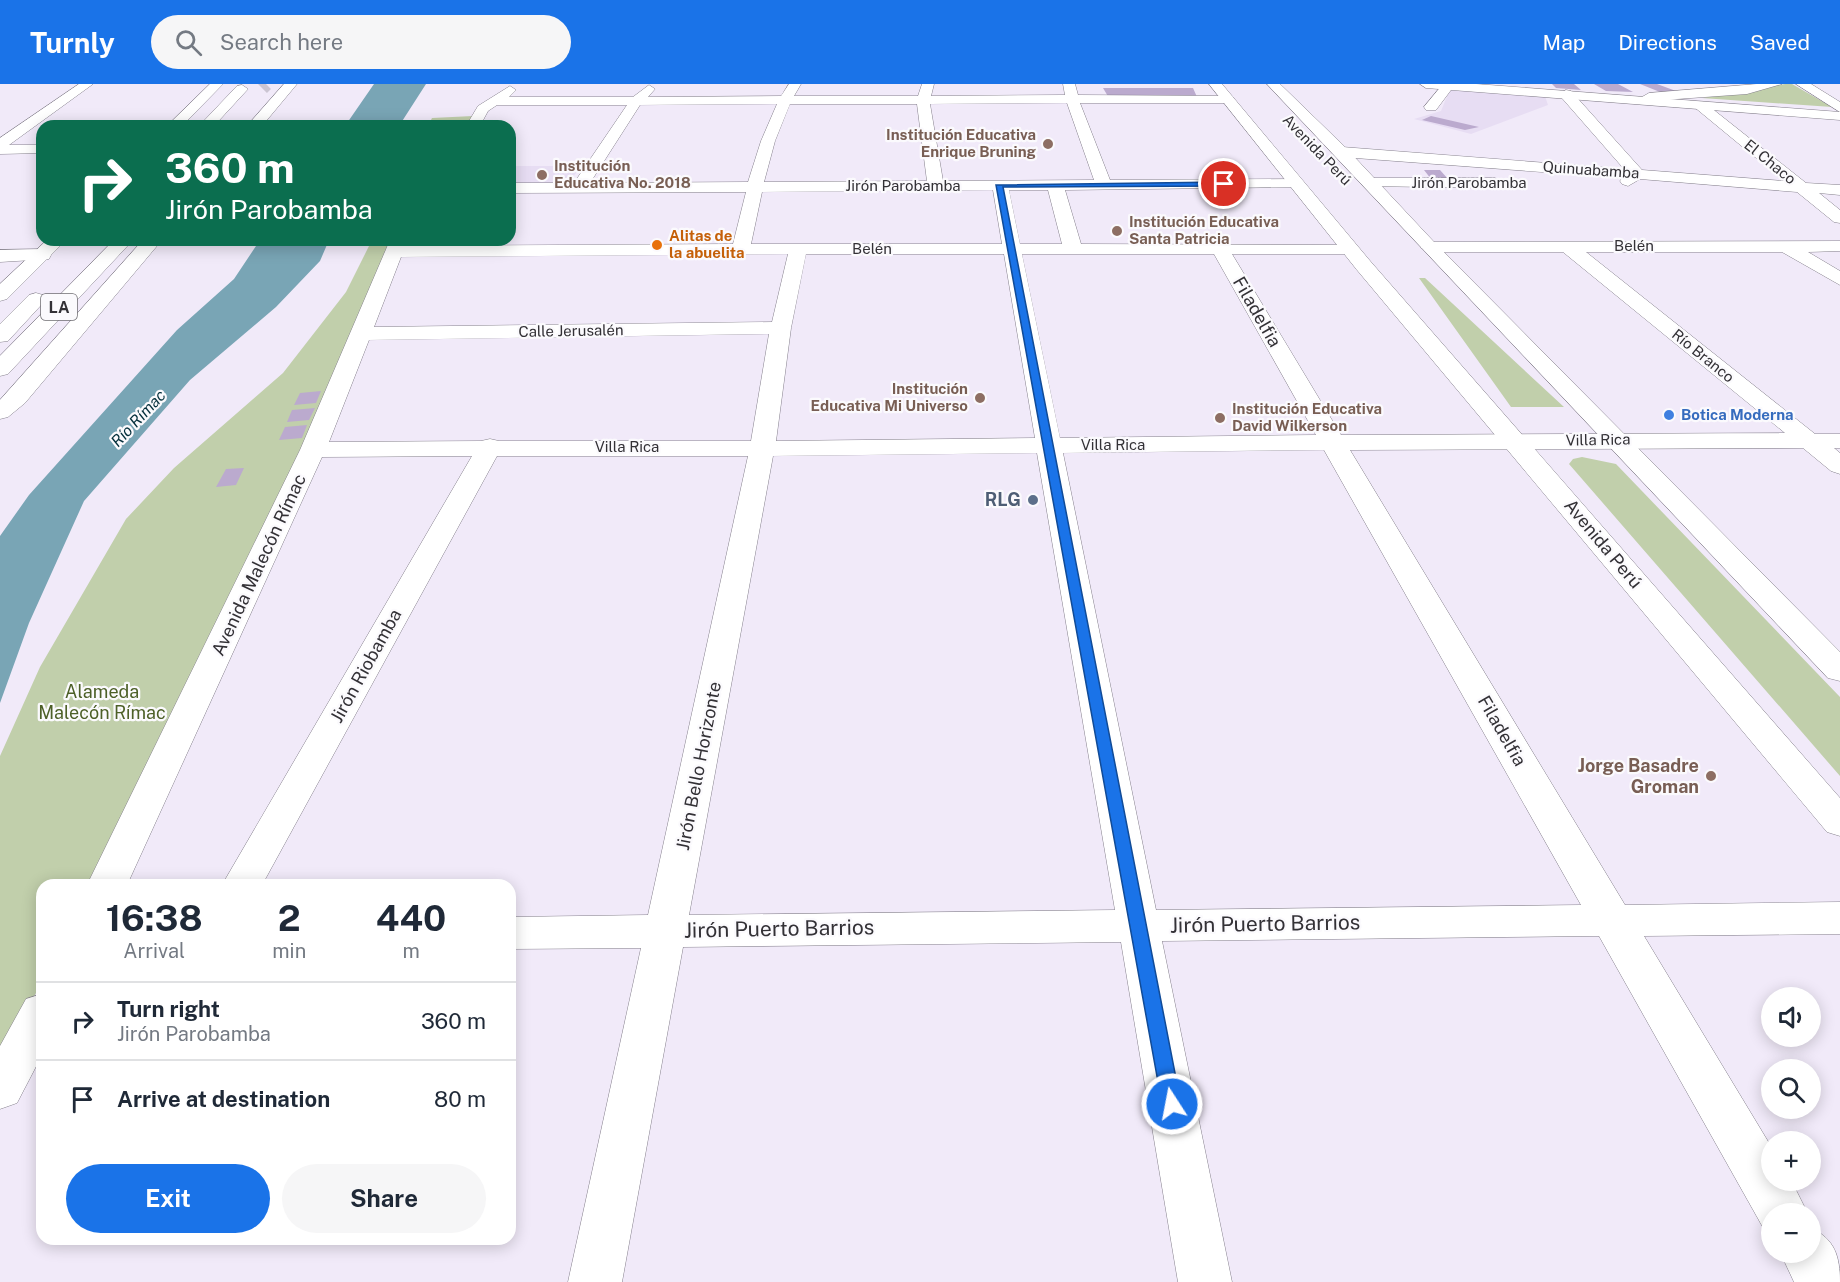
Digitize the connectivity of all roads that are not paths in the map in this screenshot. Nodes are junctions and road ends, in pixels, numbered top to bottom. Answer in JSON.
{"nodes":[{"id":1,"x":87,"y":84,"type":"edge"},
{"id":2,"x":217,"y":84,"type":"edge"},
{"id":3,"x":291,"y":84,"type":"edge"},
{"id":4,"x":519,"y":84,"type":"edge"},
{"id":5,"x":654,"y":84,"type":"edge"},
{"id":6,"x":795,"y":84,"type":"edge"},
{"id":7,"x":928,"y":84,"type":"edge"},
{"id":8,"x":1069,"y":84,"type":"edge"},
{"id":9,"x":1215,"y":84,"type":"edge"},
{"id":10,"x":1426,"y":84,"type":"edge"},
{"id":11,"x":1483,"y":84,"type":"edge"},
{"id":12,"x":1776,"y":84,"type":"edge"},
{"id":13,"x":1803,"y":84,"type":"edge"},
{"id":14,"x":1237,"y":86,"type":"dead end"},
{"id":15,"x":1448,"y":86,"type":"junction"},
{"id":16,"x":242,"y":89,"type":"dead end"},
{"id":17,"x":1260,"y":91,"type":"edge"},
{"id":18,"x":1566,"y":94,"type":"junction"},
{"id":19,"x":1649,"y":97,"type":"junction"},
{"id":20,"x":1227,"y":99,"type":"junction"},
{"id":21,"x":784,"y":100,"type":"junction"},
{"id":22,"x":923,"y":100,"type":"junction"},
{"id":23,"x":1072,"y":100,"type":"junction"},
{"id":24,"x":494,"y":101,"type":"junction"},
{"id":25,"x":636,"y":101,"type":"junction"},
{"id":26,"x":1700,"y":106,"type":"junction"},
{"id":27,"x":1431,"y":107,"type":"dead end"},
{"id":28,"x":1840,"y":109,"type":"edge"},
{"id":29,"x":1840,"y":116,"type":"edge"},
{"id":30,"x":180,"y":120,"type":"edge"},
{"id":31,"x":212,"y":120,"type":"edge"},
{"id":32,"x":259,"y":120,"type":"edge"},
{"id":33,"x":477,"y":120,"type":"edge"},
{"id":34,"x":0,"y":145,"type":"edge"},
{"id":35,"x":36,"y":149,"type":"edge"},
{"id":36,"x":0,"y":150,"type":"edge"},
{"id":37,"x":1342,"y":152,"type":"junction"},
{"id":38,"x":1637,"y":174,"type":"junction"},
{"id":39,"x":1371,"y":183,"type":"junction"},
{"id":40,"x":1513,"y":183,"type":"dead end"},
{"id":41,"x":1536,"y":183,"type":"dead end"},
{"id":42,"x":1295,"y":184,"type":"junction"},
{"id":43,"x":1000,"y":185,"type":"junction"},
{"id":44,"x":1055,"y":185,"type":"junction"},
{"id":45,"x":1104,"y":185,"type":"junction"},
{"id":46,"x":936,"y":186,"type":"junction"},
{"id":47,"x":579,"y":187,"type":"junction"},
{"id":48,"x":755,"y":187,"type":"junction"},
{"id":49,"x":1802,"y":187,"type":"junction"},
{"id":50,"x":516,"y":188,"type":"edge"},
{"id":51,"x":1840,"y":190,"type":"edge"},
{"id":52,"x":1840,"y":218,"type":"edge"},
{"id":53,"x":1362,"y":233,"type":"dead end"},
{"id":54,"x":51,"y":246,"type":"edge"},
{"id":55,"x":118,"y":246,"type":"edge"},
{"id":56,"x":148,"y":246,"type":"edge"},
{"id":57,"x":397,"y":246,"type":"edge"},
{"id":58,"x":1567,"y":246,"type":"junction"},
{"id":59,"x":1785,"y":246,"type":"junction"},
{"id":60,"x":1840,"y":246,"type":"edge"},
{"id":61,"x":1429,"y":247,"type":"junction"},
{"id":62,"x":741,"y":249,"type":"junction"},
{"id":63,"x":798,"y":249,"type":"junction"},
{"id":64,"x":1012,"y":249,"type":"junction"},
{"id":65,"x":1073,"y":249,"type":"junction"},
{"id":66,"x":1220,"y":249,"type":"junction"},
{"id":67,"x":1350,"y":249,"type":"junction"},
{"id":68,"x":42,"y":255,"type":"junction"},
{"id":69,"x":0,"y":256,"type":"edge"},
{"id":70,"x":1364,"y":266,"type":"junction"},
{"id":71,"x":1840,"y":279,"type":"edge"},
{"id":72,"x":48,"y":288,"type":"dead end"},
{"id":73,"x":0,"y":295,"type":"edge"},
{"id":74,"x":781,"y":328,"type":"junction"},
{"id":75,"x":361,"y":334,"type":"junction"},
{"id":76,"x":0,"y":336,"type":"edge"},
{"id":77,"x":0,"y":369,"type":"edge"},
{"id":78,"x":1565,"y":388,"type":"junction"},
{"id":79,"x":0,"y":412,"type":"edge"},
{"id":80,"x":1616,"y":440,"type":"junction"},
{"id":81,"x":1808,"y":441,"type":"junction"},
{"id":82,"x":1840,"y":441,"type":"edge"},
{"id":83,"x":1516,"y":442,"type":"junction"},
{"id":84,"x":1334,"y":444,"type":"junction"},
{"id":85,"x":1048,"y":445,"type":"junction"},
{"id":86,"x":490,"y":446,"type":"junction"},
{"id":87,"x":762,"y":448,"type":"junction"},
{"id":88,"x":313,"y":450,"type":"junction"},
{"id":89,"x":1840,"y":466,"type":"edge"},
{"id":90,"x":1840,"y":671,"type":"edge"},
{"id":91,"x":1840,"y":823,"type":"edge"},
{"id":92,"x":110,"y":879,"type":"edge"},
{"id":93,"x":245,"y":879,"type":"edge"},
{"id":94,"x":1840,"y":918,"type":"edge"},
{"id":95,"x":1612,"y":921,"type":"junction"},
{"id":96,"x":1138,"y":925,"type":"junction"},
{"id":97,"x":666,"y":930,"type":"junction"},
{"id":98,"x":516,"y":933,"type":"edge"},
{"id":99,"x":36,"y":1023,"type":"edge"},
{"id":100,"x":0,"y":1089,"type":"edge"},
{"id":101,"x":1777,"y":1203,"type":"edge"},
{"id":102,"x":1812,"y":1263,"type":"edge"},
{"id":103,"x":595,"y":1282,"type":"edge"},
{"id":104,"x":1205,"y":1282,"type":"edge"},
{"id":105,"x":1823,"y":1282,"type":"edge"}],
"edges":[{"from":1,"to":34,"type":"main road"},
{"from":2,"to":30,"type":"main road"},
{"from":3,"to":32,"type":"main road"},
{"from":4,"to":24,"type":"main road"},
{"from":5,"to":25,"type":"main road"},
{"from":6,"to":21,"type":"main road"},
{"from":7,"to":22,"type":"main road"},
{"from":8,"to":23,"type":"main road"},
{"from":9,"to":20,"type":"main road","name":"Avenida Perú"},
{"from":10,"to":15,"type":"main road"},
{"from":11,"to":19,"type":"main road"},
{"from":12,"to":19,"type":"main road"},
{"from":13,"to":28,"type":"main road"},
{"from":14,"to":17,"type":"main road","name":"Avenida Perú"},
{"from":15,"to":18,"type":"main road"},
{"from":15,"to":27,"type":"main road"},
{"from":16,"to":31,"type":"main road"},
{"from":17,"to":37,"type":"main road","name":"Avenida Perú"},
{"from":17,"to":78,"type":"main road","name":"Avenida Perú"},
{"from":18,"to":26,"type":"main road"},
{"from":18,"to":38,"type":"main road"},
{"from":19,"to":28,"type":"main road"},
{"from":20,"to":23,"type":"main road"},
{"from":20,"to":42,"type":"main road","name":"Avenida Perú"},
{"from":21,"to":22,"type":"main road"},
{"from":21,"to":25,"type":"main road"},
{"from":21,"to":48,"type":"main road"},
{"from":22,"to":23,"type":"main road"},
{"from":22,"to":46,"type":"main road"},
{"from":23,"to":45,"type":"main road"},
{"from":24,"to":25,"type":"main road"},
{"from":24,"to":33,"type":"main road"},
{"from":25,"to":47,"type":"main road"},
{"from":26,"to":29,"type":"main road"},
{"from":26,"to":49,"type":"main road","name":"El Chaco"},
{"from":35,"to":36,"type":"main road"},
{"from":37,"to":38,"type":"main road","name":"Quinuabamba"},
{"from":37,"to":39,"type":"main road","name":"Avenida Perú"},
{"from":38,"to":41,"type":"main road","name":"Jirón Parobamba"},
{"from":38,"to":49,"type":"main road","name":"Quinuabamba"},
{"from":39,"to":40,"type":"main road","name":"Jirón Parobamba"},
{"from":39,"to":61,"type":"main road","name":"Avenida Perú"},
{"from":42,"to":45,"type":"main road","name":"Jirón Parobamba"},
{"from":42,"to":67,"type":"main road","name":"Avenida Perú"},
{"from":43,"to":44,"type":"main road","name":"Jirón Parobamba"},
{"from":43,"to":46,"type":"main road","name":"Jirón Parobamba"},
{"from":43,"to":64,"type":"main road"},
{"from":44,"to":45,"type":"main road","name":"Jirón Parobamba"},
{"from":44,"to":65,"type":"main road"},
{"from":46,"to":48,"type":"main road","name":"Jirón Parobamba"},
{"from":47,"to":48,"type":"main road","name":"Jirón Parobamba"},
{"from":47,"to":50,"type":"main road","name":"Jirón Parobamba"},
{"from":48,"to":62,"type":"main road"},
{"from":49,"to":51,"type":"main road","name":"Quinuabamba"},
{"from":49,"to":52,"type":"main road","name":"El Chaco"},
{"from":53,"to":70,"type":"main road"},
{"from":54,"to":68,"type":"main road"},
{"from":55,"to":77,"type":"main road","number":"LA"},
{"from":56,"to":79,"type":"main road"},
{"from":57,"to":62,"type":"main road","name":"Belén"},
{"from":57,"to":75,"type":"main road","name":"Avenida Malecón Rímac"},
{"from":58,"to":59,"type":"main road","name":"Belén"},
{"from":58,"to":61,"type":"main road","name":"Belén"},
{"from":58,"to":81,"type":"main road","name":"Río Branco"},
{"from":59,"to":60,"type":"main road","name":"Belén"},
{"from":59,"to":71,"type":"main road"},
{"from":61,"to":78,"type":"main road","name":"Avenida Perú"},
{"from":62,"to":63,"type":"main road","name":"Belén"},
{"from":63,"to":64,"type":"main road","name":"Belén"},
{"from":63,"to":74,"type":"main road","name":"Jirón Bello Horizonte"},
{"from":64,"to":65,"type":"main road","name":"Belén"},
{"from":64,"to":85,"type":"main road"},
{"from":65,"to":66,"type":"main road","name":"Belén"},
{"from":66,"to":67,"type":"main road","name":"Belén"},
{"from":66,"to":84,"type":"main road","name":"Filadelfia"},
{"from":67,"to":70,"type":"main road","name":"Avenida Perú"},
{"from":68,"to":69,"type":"main road"},
{"from":68,"to":73,"type":"main road"},
{"from":70,"to":83,"type":"main road","name":"Avenida Perú"},
{"from":72,"to":76,"type":"main road","number":"LA"},
{"from":74,"to":75,"type":"main road","name":"Calle Jerusalén"},
{"from":74,"to":87,"type":"main road","name":"Jirón Bello Horizonte"},
{"from":75,"to":88,"type":"main road","name":"Avenida Malecón Rímac"},
{"from":78,"to":80,"type":"main road","name":"Avenida Perú"},
{"from":80,"to":81,"type":"main road","name":"Villa Rica"},
{"from":80,"to":83,"type":"main road","name":"Villa Rica"},
{"from":80,"to":90,"type":"main road","name":"Avenida Perú"},
{"from":81,"to":82,"type":"main road","name":"Villa Rica"},
{"from":81,"to":89,"type":"main road","name":"Río Branco"},
{"from":83,"to":84,"type":"main road","name":"Villa Rica"},
{"from":83,"to":91,"type":"main road","name":"Avenida Perú"},
{"from":84,"to":85,"type":"main road","name":"Villa Rica"},
{"from":84,"to":95,"type":"main road","name":"Filadelfia"},
{"from":85,"to":87,"type":"main road","name":"Villa Rica"},
{"from":85,"to":96,"type":"main road"},
{"from":86,"to":87,"type":"main road","name":"Villa Rica"},
{"from":86,"to":88,"type":"main road","name":"Villa Rica"},
{"from":86,"to":93,"type":"main road","name":"Jirón Riobamba"},
{"from":87,"to":97,"type":"main road","name":"Jirón Bello Horizonte"},
{"from":88,"to":92,"type":"main road","name":"Avenida Malecón Rímac"},
{"from":94,"to":95,"type":"main road","name":"Jirón Puerto Barrios"},
{"from":95,"to":96,"type":"main road","name":"Jirón Puerto Barrios"},
{"from":95,"to":101,"type":"main road","name":"Filadelfia"},
{"from":96,"to":97,"type":"main road","name":"Jirón Puerto Barrios"},
{"from":96,"to":104,"type":"main road"},
{"from":97,"to":98,"type":"main road","name":"Jirón Puerto Barrios"},
{"from":97,"to":103,"type":"main road","name":"Jirón Bello Horizonte"},
{"from":99,"to":100,"type":"main road"},
{"from":102,"to":105,"type":"main road"}]}
